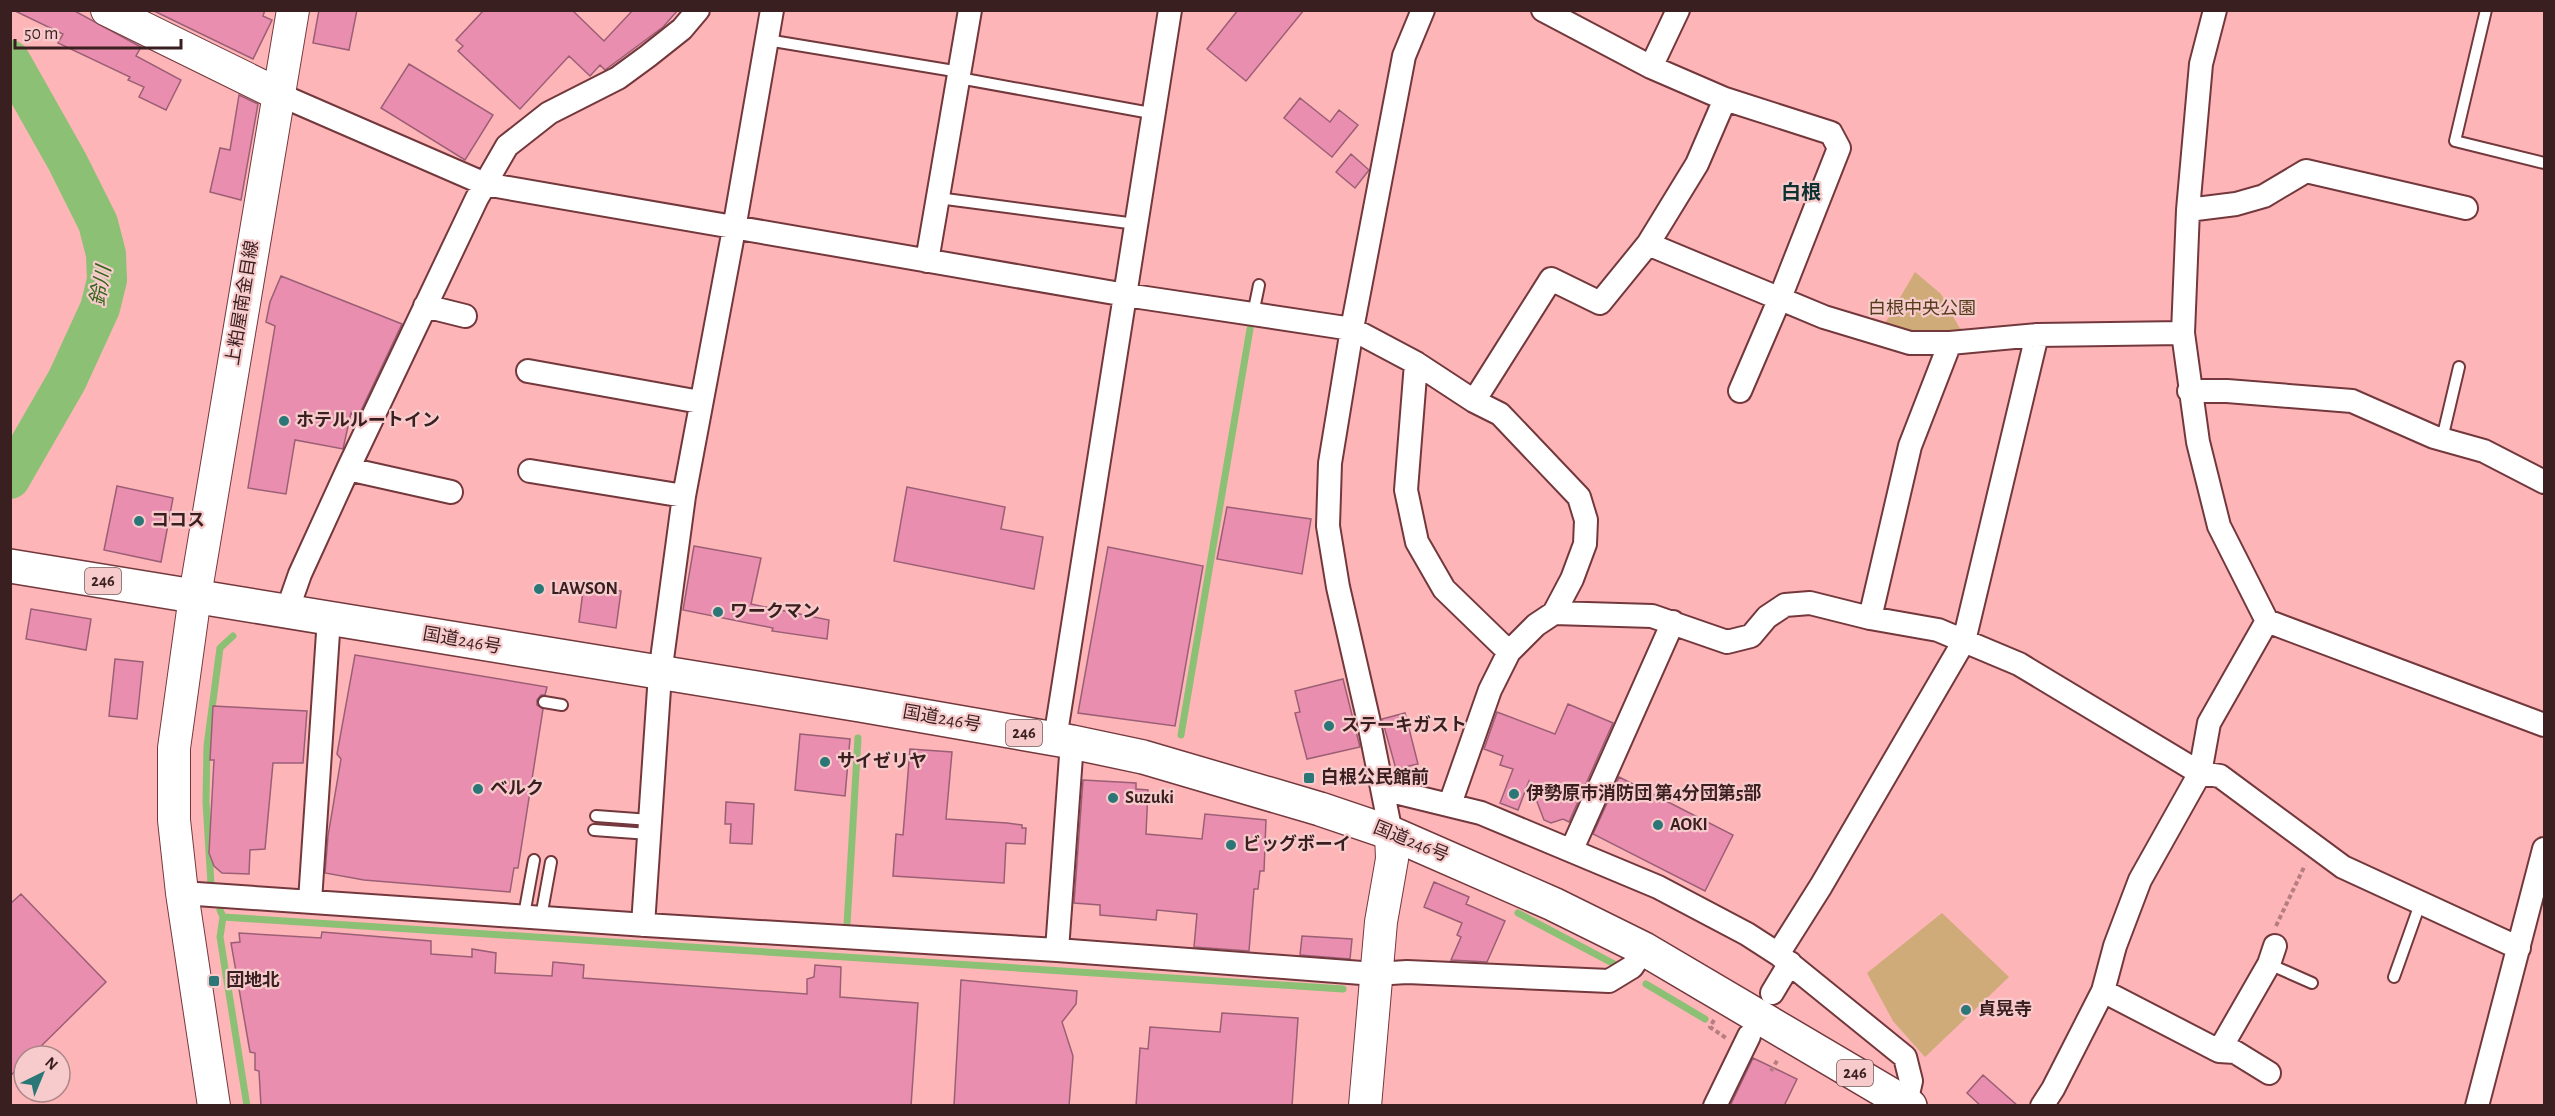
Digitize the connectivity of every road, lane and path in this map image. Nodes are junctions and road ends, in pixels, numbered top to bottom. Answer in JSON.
{"nodes":[{"id":1,"x":107,"y":10,"type":"edge"},
{"id":2,"x":293,"y":10,"type":"edge"},
{"id":3,"x":698,"y":10,"type":"edge"},
{"id":4,"x":772,"y":10,"type":"edge"},
{"id":5,"x":970,"y":10,"type":"edge"},
{"id":6,"x":1170,"y":10,"type":"edge"},
{"id":7,"x":1423,"y":10,"type":"edge"},
{"id":8,"x":1543,"y":10,"type":"edge"},
{"id":9,"x":1678,"y":10,"type":"edge"},
{"id":10,"x":2215,"y":10,"type":"edge"},
{"id":11,"x":2486,"y":10,"type":"edge"},
{"id":12,"x":766,"y":40,"type":"junction"},
{"id":13,"x":1651,"y":67,"type":"junction"},
{"id":14,"x":959,"y":75,"type":"junction"},
{"id":15,"x":278,"y":94,"type":"junction"},
{"id":16,"x":1725,"y":99,"type":"junction"},
{"id":17,"x":1156,"y":114,"type":"junction"},
{"id":18,"x":2544,"y":163,"type":"edge"},
{"id":19,"x":485,"y":184,"type":"junction"},
{"id":20,"x":938,"y":198,"type":"junction"},
{"id":21,"x":2466,"y":208,"type":"dead end"},
{"id":22,"x":2188,"y":210,"type":"junction"},
{"id":23,"x":1136,"y":224,"type":"junction"},
{"id":24,"x":734,"y":229,"type":"junction"},
{"id":25,"x":1648,"y":244,"type":"junction"},
{"id":26,"x":927,"y":261,"type":"junction"},
{"id":27,"x":1258,"y":285,"type":"dead end"},
{"id":28,"x":1126,"y":295,"type":"junction"},
{"id":29,"x":1780,"y":298,"type":"junction"},
{"id":30,"x":425,"y":306,"type":"junction"},
{"id":31,"x":1253,"y":314,"type":"junction"},
{"id":32,"x":465,"y":316,"type":"dead end"},
{"id":33,"x":1352,"y":329,"type":"junction"},
{"id":34,"x":2183,"y":333,"type":"junction"},
{"id":35,"x":2037,"y":335,"type":"junction"},
{"id":36,"x":1950,"y":343,"type":"junction"},
{"id":37,"x":1416,"y":363,"type":"junction"},
{"id":38,"x":2459,"y":367,"type":"dead end"},
{"id":39,"x":528,"y":370,"type":"dead end"},
{"id":40,"x":1740,"y":391,"type":"dead end"},
{"id":41,"x":2189,"y":391,"type":"junction"},
{"id":42,"x":1473,"y":401,"type":"junction"},
{"id":43,"x":700,"y":402,"type":"junction"},
{"id":44,"x":2442,"y":439,"type":"junction"},
{"id":45,"x":348,"y":469,"type":"junction"},
{"id":46,"x":530,"y":471,"type":"dead end"},
{"id":47,"x":2544,"y":482,"type":"edge"},
{"id":48,"x":451,"y":492,"type":"dead end"},
{"id":49,"x":684,"y":496,"type":"junction"},
{"id":50,"x":10,"y":566,"type":"edge"},
{"id":51,"x":195,"y":596,"type":"junction"},
{"id":52,"x":287,"y":611,"type":"junction"},
{"id":53,"x":1554,"y":613,"type":"junction"},
{"id":54,"x":329,"y":618,"type":"junction"},
{"id":55,"x":1870,"y":618,"type":"junction"},
{"id":56,"x":2267,"y":621,"type":"junction"},
{"id":57,"x":1672,"y":622,"type":"junction"},
{"id":58,"x":1964,"y":641,"type":"junction"},
{"id":59,"x":1509,"y":652,"type":"junction"},
{"id":60,"x":660,"y":674,"type":"junction"},
{"id":61,"x":544,"y":702,"type":"dead end"},
{"id":62,"x":562,"y":705,"type":"dead end"},
{"id":63,"x":2544,"y":725,"type":"edge"},
{"id":64,"x":1063,"y":740,"type":"junction"},
{"id":65,"x":2200,"y":773,"type":"junction"},
{"id":66,"x":1383,"y":789,"type":"junction"},
{"id":67,"x":1450,"y":804,"type":"junction"},
{"id":68,"x":596,"y":816,"type":"dead end"},
{"id":69,"x":650,"y":827,"type":"junction"},
{"id":70,"x":594,"y":830,"type":"dead end"},
{"id":71,"x":1391,"y":833,"type":"junction"},
{"id":72,"x":2315,"y":846,"type":"junction"},
{"id":73,"x":1572,"y":849,"type":"junction"},
{"id":74,"x":2544,"y":849,"type":"edge"},
{"id":75,"x":534,"y":860,"type":"dead end"},
{"id":76,"x":550,"y":862,"type":"dead end"},
{"id":77,"x":182,"y":893,"type":"junction"},
{"id":78,"x":310,"y":901,"type":"junction"},
{"id":79,"x":2420,"y":904,"type":"junction"},
{"id":80,"x":533,"y":916,"type":"junction"},
{"id":81,"x":643,"y":925,"type":"junction"},
{"id":82,"x":2519,"y":948,"type":"junction"},
{"id":83,"x":1644,"y":949,"type":"junction"},
{"id":84,"x":2272,"y":949,"type":"junction"},
{"id":85,"x":1057,"y":950,"type":"junction"},
{"id":86,"x":1784,"y":958,"type":"junction"},
{"id":87,"x":1375,"y":974,"type":"junction"},
{"id":88,"x":2394,"y":977,"type":"dead end"},
{"id":89,"x":2312,"y":983,"type":"dead end"},
{"id":90,"x":2103,"y":991,"type":"junction"},
{"id":91,"x":1772,"y":993,"type":"dead end"},
{"id":92,"x":1717,"y":1014,"type":"dead end"},
{"id":93,"x":1746,"y":1042,"type":"joint"},
{"id":94,"x":2219,"y":1051,"type":"junction"},
{"id":95,"x":2269,"y":1073,"type":"dead end"},
{"id":96,"x":1908,"y":1104,"type":"edge"},
{"id":97,"x":214,"y":1106,"type":"edge"},
{"id":98,"x":1365,"y":1106,"type":"edge"},
{"id":99,"x":1715,"y":1106,"type":"edge"},
{"id":100,"x":2042,"y":1106,"type":"edge"},
{"id":101,"x":2477,"y":1106,"type":"edge"}],
"edges":[{"from":1,"to":15,"type":"street"},
{"from":2,"to":15,"type":"street","name":"上粕屋南金目線"},
{"from":3,"to":19,"type":"street"},
{"from":4,"to":12,"type":"street"},
{"from":5,"to":14,"type":"street"},
{"from":6,"to":17,"type":"street"},
{"from":7,"to":33,"type":"street"},
{"from":8,"to":13,"type":"street"},
{"from":9,"to":13,"type":"street"},
{"from":10,"to":22,"type":"street"},
{"from":11,"to":18,"type":"lane"},
{"from":12,"to":14,"type":"lane"},
{"from":12,"to":24,"type":"street"},
{"from":13,"to":16,"type":"street"},
{"from":14,"to":17,"type":"lane"},
{"from":14,"to":20,"type":"street"},
{"from":15,"to":19,"type":"street"},
{"from":15,"to":51,"type":"street","name":"上粕屋南金目線"},
{"from":16,"to":25,"type":"street"},
{"from":16,"to":29,"type":"street"},
{"from":17,"to":23,"type":"street"},
{"from":19,"to":24,"type":"street"},
{"from":19,"to":30,"type":"street"},
{"from":20,"to":23,"type":"lane"},
{"from":20,"to":26,"type":"street"},
{"from":21,"to":22,"type":"street"},
{"from":22,"to":34,"type":"street"},
{"from":23,"to":28,"type":"street"},
{"from":24,"to":26,"type":"street"},
{"from":24,"to":43,"type":"street"},
{"from":25,"to":29,"type":"street"},
{"from":25,"to":42,"type":"street"},
{"from":26,"to":28,"type":"street"},
{"from":27,"to":31,"type":"lane"},
{"from":28,"to":31,"type":"street"},
{"from":28,"to":64,"type":"street"},
{"from":29,"to":36,"type":"street"},
{"from":29,"to":40,"type":"street"},
{"from":30,"to":32,"type":"street"},
{"from":30,"to":45,"type":"street"},
{"from":31,"to":33,"type":"street"},
{"from":33,"to":37,"type":"street"},
{"from":33,"to":66,"type":"street"},
{"from":34,"to":35,"type":"street"},
{"from":34,"to":41,"type":"street"},
{"from":35,"to":36,"type":"street"},
{"from":35,"to":58,"type":"street"},
{"from":36,"to":55,"type":"street"},
{"from":37,"to":42,"type":"street"},
{"from":37,"to":59,"type":"street"},
{"from":38,"to":44,"type":"lane"},
{"from":39,"to":43,"type":"street"},
{"from":41,"to":44,"type":"street"},
{"from":41,"to":56,"type":"street"},
{"from":42,"to":53,"type":"street"},
{"from":43,"to":49,"type":"street"},
{"from":44,"to":47,"type":"street"},
{"from":45,"to":48,"type":"street"},
{"from":45,"to":52,"type":"street"},
{"from":46,"to":49,"type":"street"},
{"from":49,"to":60,"type":"street"},
{"from":50,"to":51,"type":"highway","name":"国道246号","number":"246"},
{"from":51,"to":52,"type":"highway","name":"国道246号","number":"246"},
{"from":51,"to":77,"type":"street","name":"上粕屋南金目線"},
{"from":52,"to":54,"type":"highway","name":"国道246号","number":"246"},
{"from":53,"to":57,"type":"street"},
{"from":53,"to":59,"type":"street"},
{"from":54,"to":60,"type":"highway","name":"国道246号","number":"246"},
{"from":54,"to":78,"type":"street"},
{"from":55,"to":57,"type":"street"},
{"from":55,"to":58,"type":"street"},
{"from":56,"to":63,"type":"street"},
{"from":56,"to":65,"type":"street"},
{"from":57,"to":73,"type":"street"},
{"from":58,"to":65,"type":"street"},
{"from":58,"to":86,"type":"street"},
{"from":59,"to":67,"type":"street"},
{"from":60,"to":64,"type":"highway","name":"国道246号","number":"246"},
{"from":60,"to":69,"type":"street"},
{"from":61,"to":62,"type":"lane"},
{"from":64,"to":71,"type":"highway","name":"国道246号","number":"246"},
{"from":64,"to":85,"type":"street"},
{"from":65,"to":72,"type":"street"},
{"from":65,"to":90,"type":"street"},
{"from":66,"to":67,"type":"street"},
{"from":66,"to":71,"type":"street"},
{"from":67,"to":73,"type":"street"},
{"from":68,"to":69,"type":"lane"},
{"from":69,"to":70,"type":"lane"},
{"from":69,"to":81,"type":"street"},
{"from":71,"to":83,"type":"highway","name":"国道246号","number":"246"},
{"from":71,"to":87,"type":"street"},
{"from":72,"to":79,"type":"street"},
{"from":72,"to":84,"type":"path"},
{"from":73,"to":86,"type":"street"},
{"from":74,"to":82,"type":"street"},
{"from":75,"to":80,"type":"lane"},
{"from":76,"to":80,"type":"lane"},
{"from":77,"to":78,"type":"street"},
{"from":77,"to":97,"type":"street","name":"上粕屋南金目線"},
{"from":78,"to":80,"type":"street"},
{"from":79,"to":82,"type":"street"},
{"from":79,"to":88,"type":"lane"},
{"from":80,"to":81,"type":"street"},
{"from":81,"to":85,"type":"street"},
{"from":82,"to":101,"type":"street"},
{"from":83,"to":87,"type":"street"},
{"from":83,"to":96,"type":"highway","name":"国道246号","number":"246"},
{"from":84,"to":89,"type":"lane"},
{"from":84,"to":94,"type":"street"},
{"from":85,"to":87,"type":"street"},
{"from":86,"to":91,"type":"street"},
{"from":86,"to":96,"type":"street"},
{"from":87,"to":98,"type":"street"},
{"from":90,"to":94,"type":"street"},
{"from":90,"to":100,"type":"street"},
{"from":92,"to":93,"type":"path"},
{"from":93,"to":99,"type":"street"},
{"from":94,"to":95,"type":"street"}]}
